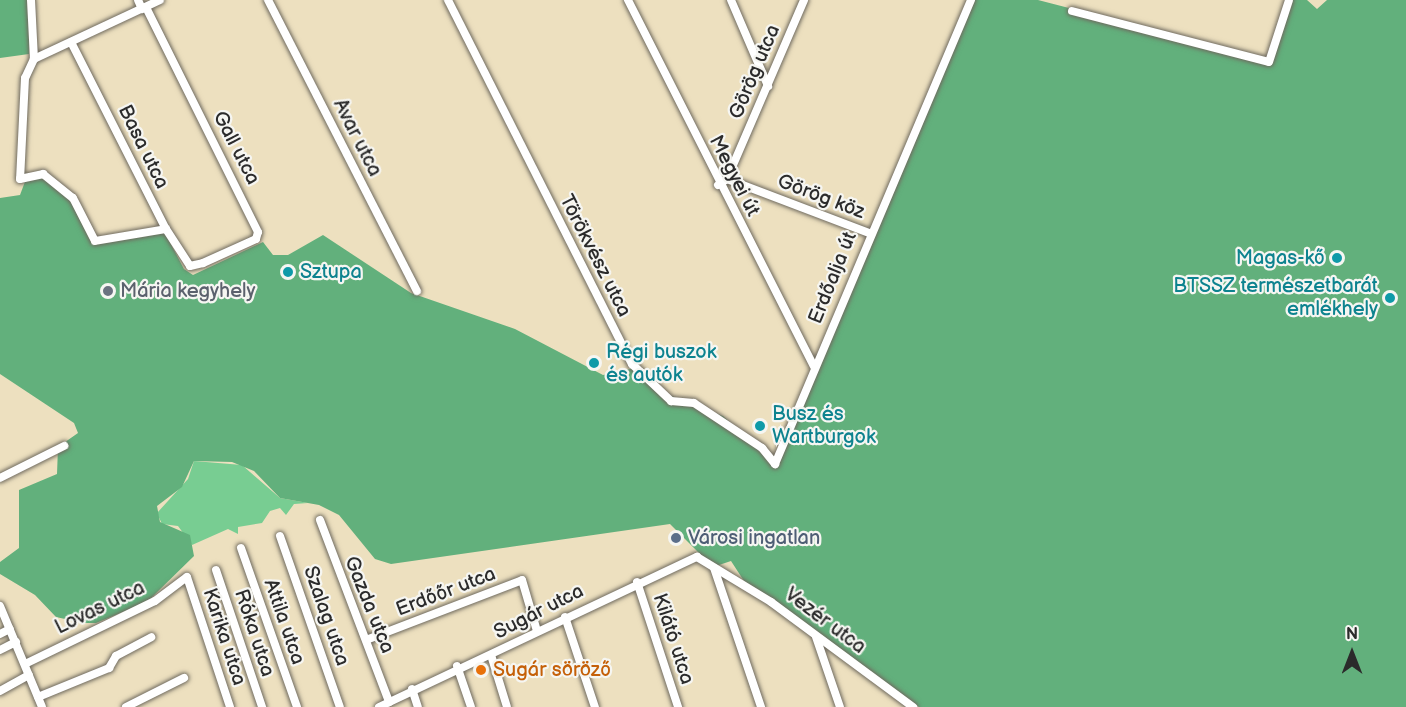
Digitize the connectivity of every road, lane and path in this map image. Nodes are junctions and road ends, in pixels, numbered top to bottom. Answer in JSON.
{"nodes":[{"id":1,"x":31,"y":0,"type":"edge"},
{"id":2,"x":138,"y":0,"type":"edge"},
{"id":3,"x":160,"y":0,"type":"edge"},
{"id":4,"x":268,"y":0,"type":"edge"},
{"id":5,"x":447,"y":0,"type":"edge"},
{"id":6,"x":628,"y":0,"type":"edge"},
{"id":7,"x":731,"y":0,"type":"edge"},
{"id":8,"x":804,"y":0,"type":"edge"},
{"id":9,"x":971,"y":0,"type":"edge"},
{"id":10,"x":1289,"y":0,"type":"edge"},
{"id":11,"x":144,"y":8,"type":"junction"},
{"id":12,"x":1072,"y":11,"type":"dead end"},
{"id":13,"x":71,"y":42,"type":"junction"},
{"id":14,"x":34,"y":59,"type":"junction"},
{"id":15,"x":768,"y":86,"type":"junction"},
{"id":16,"x":728,"y":179,"type":"junction"},
{"id":17,"x":718,"y":184,"type":"junction"},
{"id":18,"x":166,"y":229,"type":"junction"},
{"id":19,"x":869,"y":233,"type":"junction"},
{"id":20,"x":189,"y":264,"type":"joint"},
{"id":21,"x":417,"y":291,"type":"dead end"},
{"id":22,"x":814,"y":366,"type":"junction"},
{"id":23,"x":64,"y":446,"type":"dead end"},
{"id":24,"x":775,"y":464,"type":"joint"},
{"id":25,"x":0,"y":478,"type":"edge"},
{"id":26,"x":320,"y":520,"type":"dead end"},
{"id":27,"x":280,"y":536,"type":"dead end"},
{"id":28,"x":241,"y":548,"type":"dead end"},
{"id":29,"x":713,"y":567,"type":"junction"},
{"id":30,"x":216,"y":570,"type":"dead end"},
{"id":31,"x":187,"y":577,"type":"joint"},
{"id":32,"x":637,"y":582,"type":"junction"},
{"id":33,"x":0,"y":606,"type":"edge"},
{"id":34,"x":565,"y":617,"type":"junction"},
{"id":35,"x":10,"y":629,"type":"junction"},
{"id":36,"x":537,"y":631,"type":"junction"},
{"id":37,"x":0,"y":634,"type":"edge"},
{"id":38,"x":816,"y":636,"type":"junction"},
{"id":39,"x":151,"y":637,"type":"dead end"},
{"id":40,"x":366,"y":640,"type":"junction"},
{"id":41,"x":16,"y":642,"type":"junction"},
{"id":42,"x":0,"y":650,"type":"edge"},
{"id":43,"x":491,"y":655,"type":"junction"},
{"id":44,"x":25,"y":664,"type":"junction"},
{"id":45,"x":457,"y":666,"type":"junction"},
{"id":46,"x":29,"y":675,"type":"junction"},
{"id":47,"x":184,"y":678,"type":"dead end"},
{"id":48,"x":412,"y":689,"type":"junction"},
{"id":49,"x":0,"y":691,"type":"edge"},
{"id":50,"x":38,"y":697,"type":"junction"},
{"id":51,"x":389,"y":702,"type":"junction"},
{"id":52,"x":42,"y":707,"type":"edge"},
{"id":53,"x":126,"y":707,"type":"edge"},
{"id":54,"x":230,"y":707,"type":"edge"},
{"id":55,"x":262,"y":707,"type":"edge"},
{"id":56,"x":297,"y":707,"type":"edge"},
{"id":57,"x":340,"y":707,"type":"edge"},
{"id":58,"x":379,"y":707,"type":"edge"},
{"id":59,"x":418,"y":707,"type":"edge"},
{"id":60,"x":471,"y":707,"type":"edge"},
{"id":61,"x":507,"y":707,"type":"edge"},
{"id":62,"x":595,"y":707,"type":"edge"},
{"id":63,"x":678,"y":707,"type":"edge"},
{"id":64,"x":761,"y":707,"type":"edge"},
{"id":65,"x":840,"y":707,"type":"edge"},
{"id":66,"x":913,"y":707,"type":"edge"}],
"edges":[{"from":1,"to":14,"type":"street"},
{"from":2,"to":11,"type":"street"},
{"from":3,"to":11,"type":"street"},
{"from":4,"to":21,"type":"street","name":"Avar utca"},
{"from":5,"to":24,"type":"street","name":"Törökvész utca"},
{"from":6,"to":17,"type":"street","name":"Megyei út"},
{"from":7,"to":15,"type":"street"},
{"from":8,"to":15,"type":"street","name":"Görög utca"},
{"from":9,"to":19,"type":"street","name":"Erdőalja út"},
{"from":10,"to":12,"type":"street"},
{"from":11,"to":13,"type":"street"},
{"from":11,"to":20,"type":"street","name":"Gall utca"},
{"from":13,"to":14,"type":"street"},
{"from":13,"to":18,"type":"street","name":"Basa utca"},
{"from":14,"to":18,"type":"street"},
{"from":15,"to":16,"type":"street","name":"Görög utca"},
{"from":16,"to":17,"type":"street"},
{"from":16,"to":19,"type":"street","name":"Görög köz"},
{"from":17,"to":22,"type":"street","name":"Megyei út"},
{"from":18,"to":20,"type":"street","name":"Basa utca"},
{"from":19,"to":22,"type":"street","name":"Erdőalja út"},
{"from":22,"to":24,"type":"street","name":"Erdőalja út"},
{"from":23,"to":25,"type":"street"},
{"from":26,"to":40,"type":"street","name":"Gazda utca"},
{"from":27,"to":57,"type":"street","name":"Szalag utca"},
{"from":28,"to":56,"type":"street","name":"Attila utca"},
{"from":29,"to":32,"type":"street","name":"Sugár utca"},
{"from":29,"to":38,"type":"street","name":"Vezér utca"},
{"from":29,"to":64,"type":"street"},
{"from":30,"to":55,"type":"street","name":"Róka utca"},
{"from":31,"to":44,"type":"street","name":"Lovas utca"},
{"from":31,"to":54,"type":"street","name":"Karika utca"},
{"from":32,"to":34,"type":"street","name":"Sugár utca"},
{"from":32,"to":63,"type":"street","name":"Kilátó utca"},
{"from":33,"to":35,"type":"street"},
{"from":34,"to":36,"type":"street","name":"Sugár utca"},
{"from":34,"to":62,"type":"street"},
{"from":35,"to":37,"type":"street"},
{"from":35,"to":41,"type":"street"},
{"from":36,"to":40,"type":"street","name":"Erdőőr utca"},
{"from":36,"to":43,"type":"street","name":"Sugár utca"},
{"from":38,"to":65,"type":"street"},
{"from":38,"to":66,"type":"street","name":"Vezér utca"},
{"from":39,"to":50,"type":"street"},
{"from":40,"to":51,"type":"street","name":"Gazda utca"},
{"from":41,"to":42,"type":"street"},
{"from":41,"to":44,"type":"street"},
{"from":43,"to":45,"type":"street","name":"Sugár utca"},
{"from":43,"to":61,"type":"street"},
{"from":44,"to":46,"type":"street"},
{"from":45,"to":48,"type":"street","name":"Sugár utca"},
{"from":45,"to":60,"type":"street"},
{"from":46,"to":49,"type":"street"},
{"from":46,"to":50,"type":"street"},
{"from":47,"to":53,"type":"street"},
{"from":48,"to":51,"type":"street","name":"Sugár utca"},
{"from":48,"to":59,"type":"street"},
{"from":50,"to":52,"type":"street"},
{"from":51,"to":58,"type":"street","name":"Sugár utca"}]}
